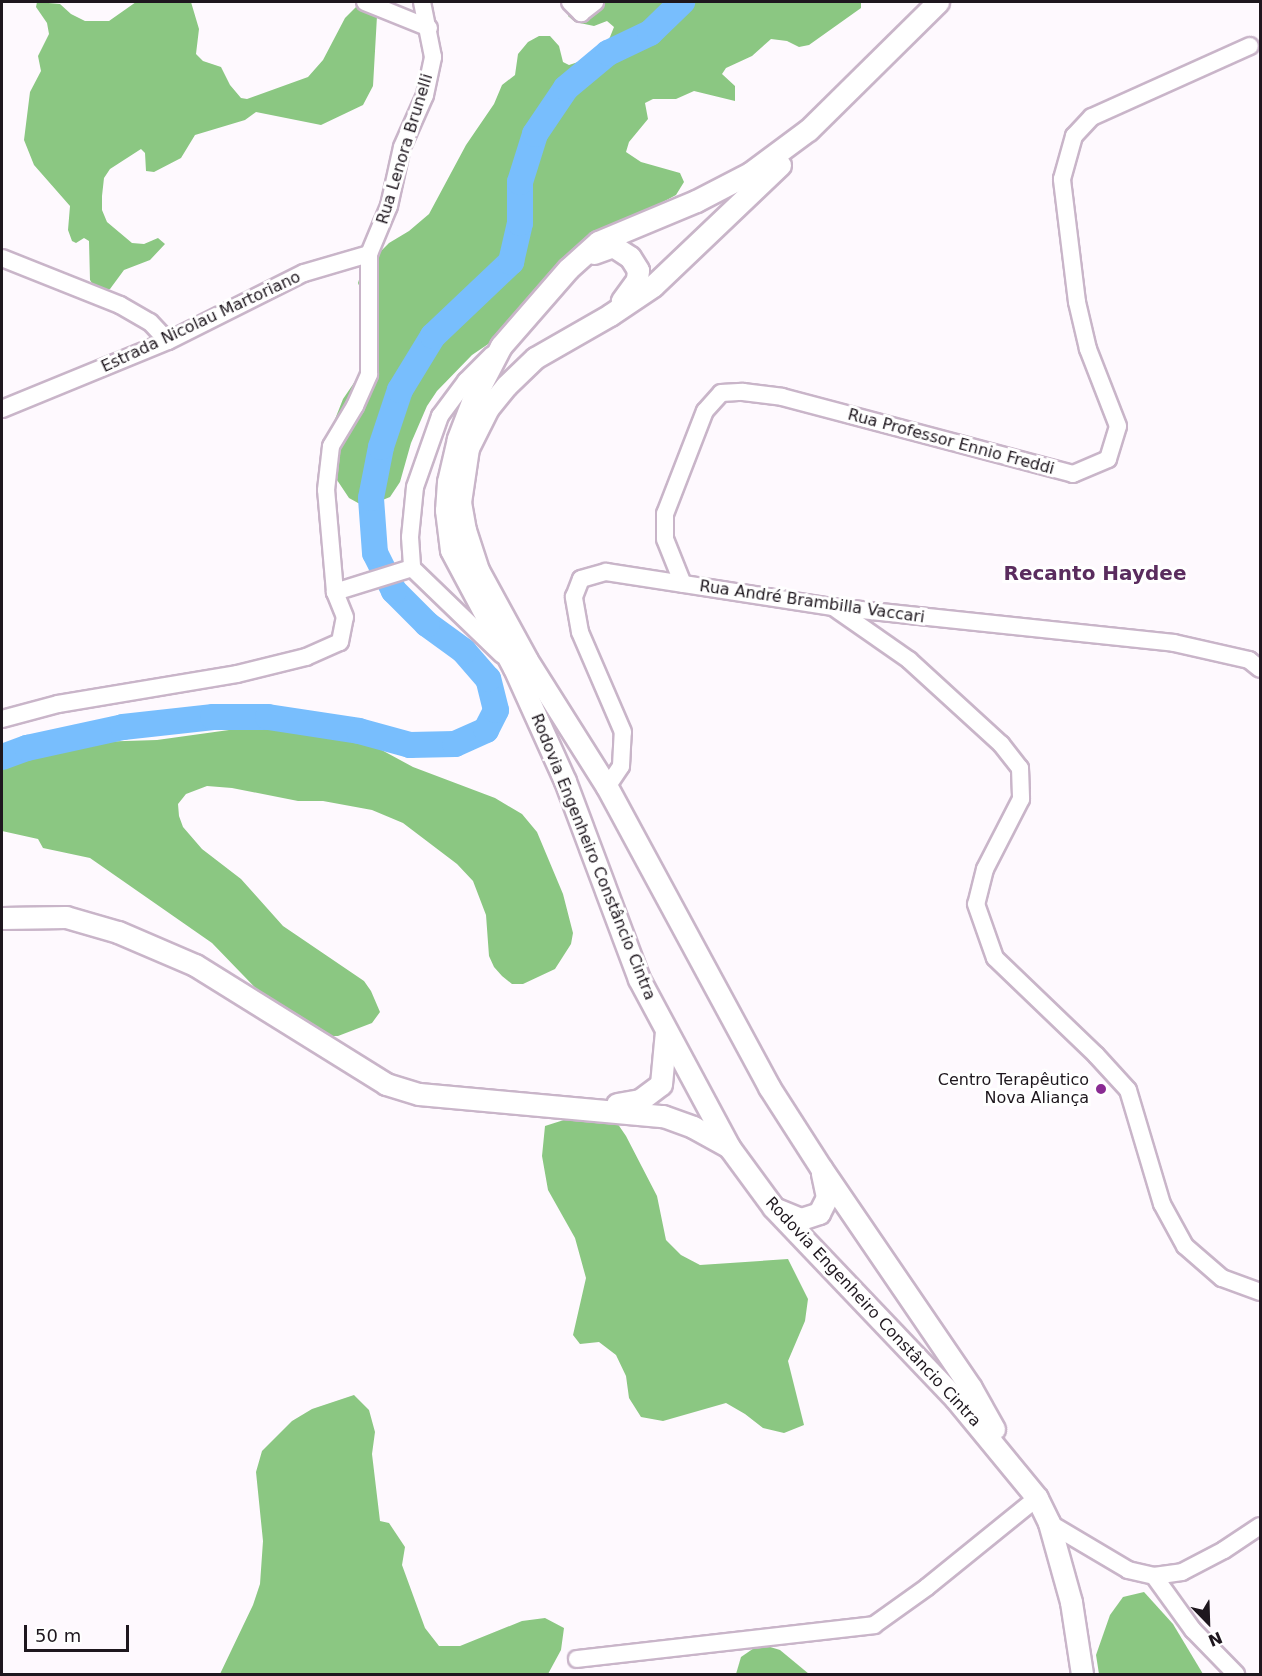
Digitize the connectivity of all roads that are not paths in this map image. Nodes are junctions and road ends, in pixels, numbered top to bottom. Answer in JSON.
{"nodes":[{"id":1,"x":365,"y":2,"type":"edge"},
{"id":2,"x":422,"y":2,"type":"edge"},
{"id":3,"x":595,"y":2,"type":"edge"},
{"id":4,"x":938,"y":2,"type":"edge"},
{"id":5,"x":575,"y":7,"type":"edge"},
{"id":6,"x":429,"y":28,"type":"junction"},
{"id":7,"x":1250,"y":46,"type":"dead end"},
{"id":8,"x":808,"y":130,"type":"junction"},
{"id":9,"x":369,"y":254,"type":"junction"},
{"id":10,"x":2,"y":258,"type":"edge"},
{"id":11,"x":568,"y":269,"type":"junction"},
{"id":12,"x":610,"y":315,"type":"junction"},
{"id":13,"x":168,"y":341,"type":"junction"},
{"id":14,"x":501,"y":346,"type":"junction"},
{"id":15,"x":2,"y":409,"type":"edge"},
{"id":16,"x":405,"y":570,"type":"junction"},
{"id":17,"x":683,"y":584,"type":"junction"},
{"id":18,"x":343,"y":589,"type":"junction"},
{"id":19,"x":833,"y":607,"type":"junction"},
{"id":20,"x":514,"y":668,"type":"junction"},
{"id":21,"x":1260,"y":669,"type":"edge"},
{"id":22,"x":2,"y":719,"type":"edge"},
{"id":23,"x":607,"y":787,"type":"junction"},
{"id":24,"x":2,"y":918,"type":"edge"},
{"id":25,"x":666,"y":1031,"type":"junction"},
{"id":26,"x":599,"y":1108,"type":"junction"},
{"id":27,"x":729,"y":1147,"type":"junction"},
{"id":28,"x":821,"y":1168,"type":"junction"},
{"id":29,"x":773,"y":1208,"type":"junction"},
{"id":30,"x":1260,"y":1292,"type":"edge"},
{"id":31,"x":1018,"y":1471,"type":"junction"},
{"id":32,"x":1037,"y":1498,"type":"junction"},
{"id":33,"x":1049,"y":1523,"type":"junction"},
{"id":34,"x":1260,"y":1526,"type":"edge"},
{"id":35,"x":1154,"y":1576,"type":"junction"},
{"id":36,"x":577,"y":1659,"type":"dead end"},
{"id":37,"x":1082,"y":1674,"type":"edge"},
{"id":38,"x":1236,"y":1674,"type":"edge"}],
"edges":[{"from":1,"to":6,"type":"street"},
{"from":2,"to":6,"type":"street","name":"Rua Lenora Brunelli"},
{"from":3,"to":5,"type":"street"},
{"from":4,"to":8,"type":"main road","name":"Rodovia Engenheiro Constâncio Cintra"},
{"from":6,"to":9,"type":"street","name":"Rua Lenora Brunelli"},
{"from":7,"to":17,"type":"street","name":"Rua Professor Ennio Freddi"},
{"from":8,"to":11,"type":"main road","name":"Rodovia Engenheiro Constâncio Cintra"},
{"from":8,"to":12,"type":"main road","name":"Rodovia Engenheiro Constâncio Cintra"},
{"from":9,"to":13,"type":"street","name":"Estrada Nicolau Martoriano"},
{"from":9,"to":18,"type":"street","name":"Rua Lenora Brunelli"},
{"from":10,"to":13,"type":"street"},
{"from":11,"to":12,"type":"main road"},
{"from":11,"to":14,"type":"main road","name":"Rodovia Engenheiro Constâncio Cintra"},
{"from":12,"to":23,"type":"main road","name":"Rodovia Engenheiro Constâncio Cintra"},
{"from":13,"to":15,"type":"street","name":"Estrada Nicolau Martoriano"},
{"from":14,"to":16,"type":"street"},
{"from":14,"to":20,"type":"main road","name":"Rodovia Engenheiro Constâncio Cintra"},
{"from":16,"to":18,"type":"street"},
{"from":16,"to":20,"type":"street"},
{"from":17,"to":19,"type":"street","name":"Rua André Brambilla Vaccari"},
{"from":17,"to":23,"type":"street","name":"Rua André Brambilla Vaccari"},
{"from":18,"to":22,"type":"street","name":"Rua Lenora Brunelli"},
{"from":19,"to":21,"type":"street","name":"Rua André Brambilla Vaccari"},
{"from":19,"to":30,"type":"street"},
{"from":20,"to":25,"type":"main road","name":"Rodovia Engenheiro Constâncio Cintra"},
{"from":23,"to":28,"type":"main road","name":"Rodovia Engenheiro Constâncio Cintra"},
{"from":24,"to":26,"type":"main road"},
{"from":25,"to":26,"type":"main road"},
{"from":25,"to":27,"type":"main road","name":"Rodovia Engenheiro Constâncio Cintra"},
{"from":26,"to":27,"type":"main road"},
{"from":27,"to":29,"type":"main road","name":"Rodovia Engenheiro Constâncio Cintra"},
{"from":28,"to":29,"type":"main road"},
{"from":28,"to":31,"type":"main road","name":"Rodovia Engenheiro Constâncio Cintra"},
{"from":29,"to":31,"type":"main road","name":"Rodovia Engenheiro Constâncio Cintra"},
{"from":31,"to":32,"type":"main road","name":"Rodovia Engenheiro Constâncio Cintra"},
{"from":32,"to":33,"type":"main road","name":"Rodovia Engenheiro Constâncio Cintra"},
{"from":32,"to":36,"type":"street"},
{"from":33,"to":35,"type":"street"},
{"from":33,"to":37,"type":"main road","name":"Rodovia Engenheiro Constâncio Cintra"},
{"from":34,"to":35,"type":"street"},
{"from":35,"to":38,"type":"street"}]}
